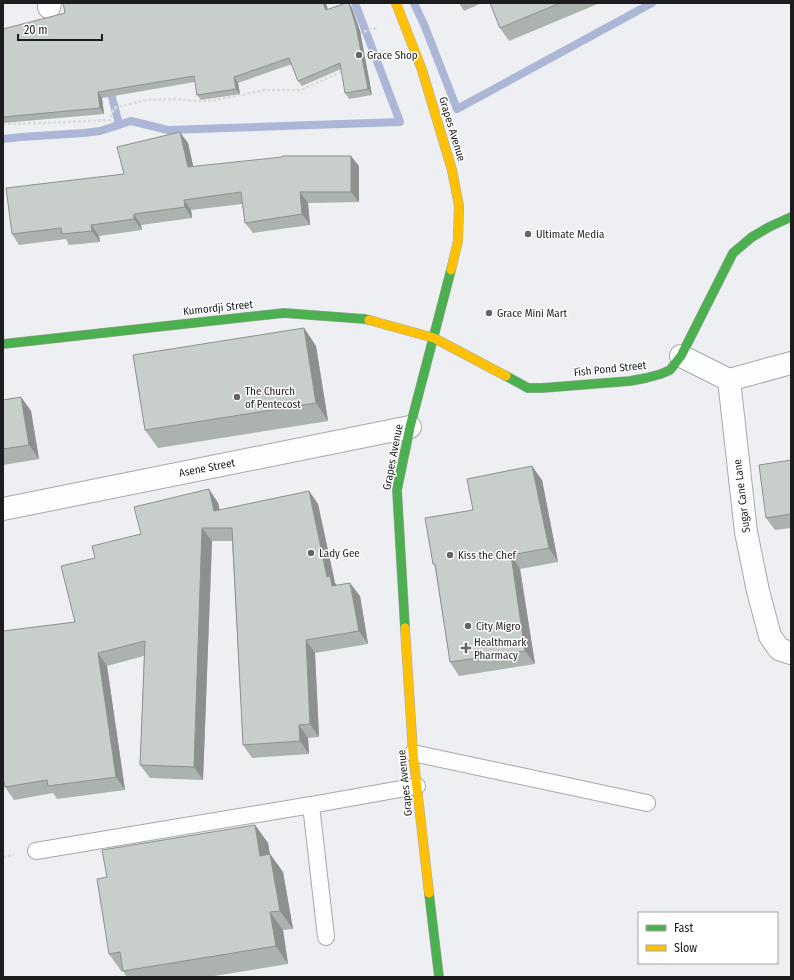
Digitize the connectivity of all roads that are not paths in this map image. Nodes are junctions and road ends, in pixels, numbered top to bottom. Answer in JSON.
{"nodes":[{"id":1,"x":396,"y":3,"type":"edge"},
{"id":2,"x":791,"y":217,"type":"edge"},
{"id":3,"x":434,"y":338,"type":"junction"},
{"id":4,"x":3,"y":344,"type":"edge"},
{"id":5,"x":681,"y":356,"type":"junction"},
{"id":6,"x":791,"y":363,"type":"edge"},
{"id":7,"x":729,"y":380,"type":"junction"},
{"id":8,"x":410,"y":427,"type":"junction"},
{"id":9,"x":3,"y":509,"type":"edge"},
{"id":10,"x":791,"y":653,"type":"edge"},
{"id":11,"x":413,"y":753,"type":"junction"},
{"id":12,"x":417,"y":786,"type":"junction"},
{"id":13,"x":647,"y":803,"type":"dead end"},
{"id":14,"x":311,"y":805,"type":"junction"},
{"id":15,"x":36,"y":851,"type":"dead end"},
{"id":16,"x":326,"y":936,"type":"dead end"},
{"id":17,"x":439,"y":977,"type":"edge"}],
"edges":[{"from":1,"to":3,"type":"street","name":"Grapes Avenue"},
{"from":2,"to":5,"type":"street","name":"Fish Pond Street"},
{"from":3,"to":4,"type":"street","name":"Kumordji Street"},
{"from":3,"to":5,"type":"street","name":"Fish Pond Street"},
{"from":3,"to":8,"type":"street","name":"Grapes Avenue"},
{"from":5,"to":7,"type":"street"},
{"from":6,"to":7,"type":"street"},
{"from":7,"to":10,"type":"street","name":"Sugar Cane Lane"},
{"from":8,"to":9,"type":"street","name":"Asene Street"},
{"from":8,"to":11,"type":"street","name":"Grapes Avenue"},
{"from":11,"to":12,"type":"street","name":"Grapes Avenue"},
{"from":11,"to":13,"type":"lane"},
{"from":12,"to":14,"type":"lane"},
{"from":12,"to":17,"type":"street","name":"Grapes Avenue"},
{"from":14,"to":15,"type":"lane"},
{"from":14,"to":16,"type":"lane"}]}
